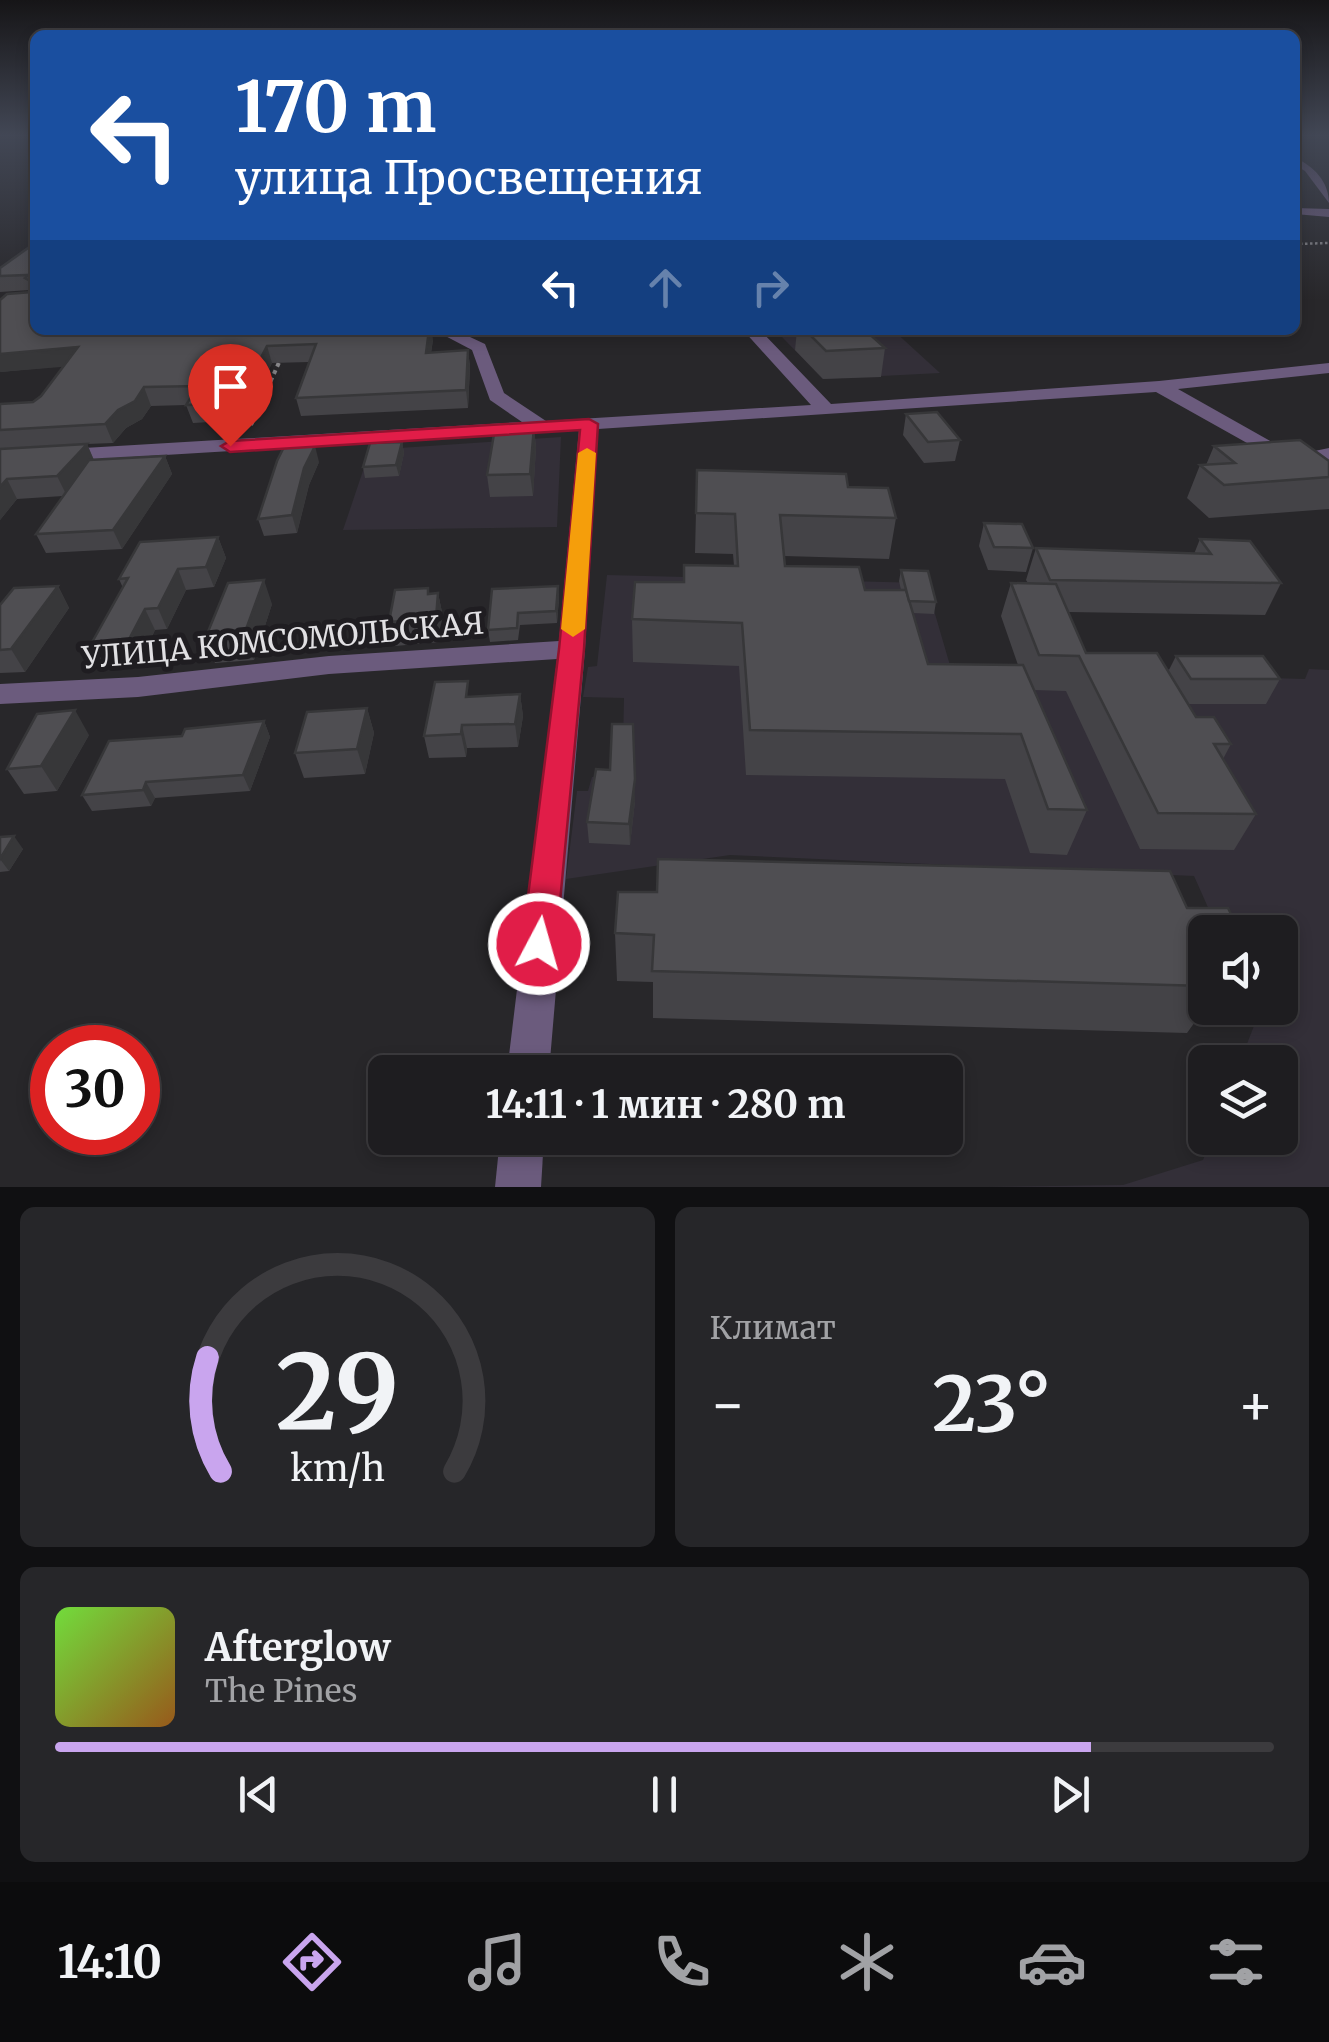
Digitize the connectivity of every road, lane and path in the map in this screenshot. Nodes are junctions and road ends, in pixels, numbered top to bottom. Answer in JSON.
{"nodes":[{"id":1,"x":1300,"y":210,"type":"edge"},
{"id":2,"x":1329,"y":212,"type":"edge"},
{"id":3,"x":1329,"y":243,"type":"edge"},
{"id":4,"x":1300,"y":244,"type":"edge"},
{"id":5,"x":453,"y":335,"type":"edge"},
{"id":6,"x":756,"y":335,"type":"edge"},
{"id":7,"x":281,"y":358,"type":"edge"},
{"id":8,"x":1329,"y":368,"type":"edge"},
{"id":9,"x":1159,"y":386,"type":"junction"},
{"id":10,"x":826,"y":410,"type":"junction"},
{"id":11,"x":589,"y":424,"type":"junction"},
{"id":12,"x":542,"y":426,"type":"junction"},
{"id":13,"x":230,"y":446,"type":"junction"},
{"id":14,"x":1329,"y":454,"type":"edge"},
{"id":15,"x":0,"y":459,"type":"edge"},
{"id":16,"x":1293,"y":462,"type":"junction"},
{"id":17,"x":1329,"y":483,"type":"edge"},
{"id":18,"x":572,"y":649,"type":"junction"},
{"id":19,"x":0,"y":694,"type":"edge"},
{"id":20,"x":530,"y":1055,"type":"edge"},
{"id":21,"x":521,"y":1155,"type":"edge"},
{"id":22,"x":518,"y":1187,"type":"edge"}],
"edges":[{"from":1,"to":2,"type":"street"},
{"from":3,"to":4,"type":"path"},
{"from":5,"to":12,"type":"street"},
{"from":6,"to":10,"type":"street"},
{"from":7,"to":13,"type":"path"},
{"from":8,"to":9,"type":"street"},
{"from":9,"to":10,"type":"street"},
{"from":9,"to":16,"type":"street"},
{"from":10,"to":11,"type":"street"},
{"from":11,"to":12,"type":"street"},
{"from":11,"to":18,"type":"street"},
{"from":12,"to":13,"type":"street"},
{"from":13,"to":15,"type":"street"},
{"from":14,"to":16,"type":"street"},
{"from":16,"to":17,"type":"street"},
{"from":18,"to":19,"type":"street","name":"УЛИЦА КОМСОМОЛЬСКАЯ"},
{"from":18,"to":20,"type":"street"},
{"from":21,"to":22,"type":"street"}]}
